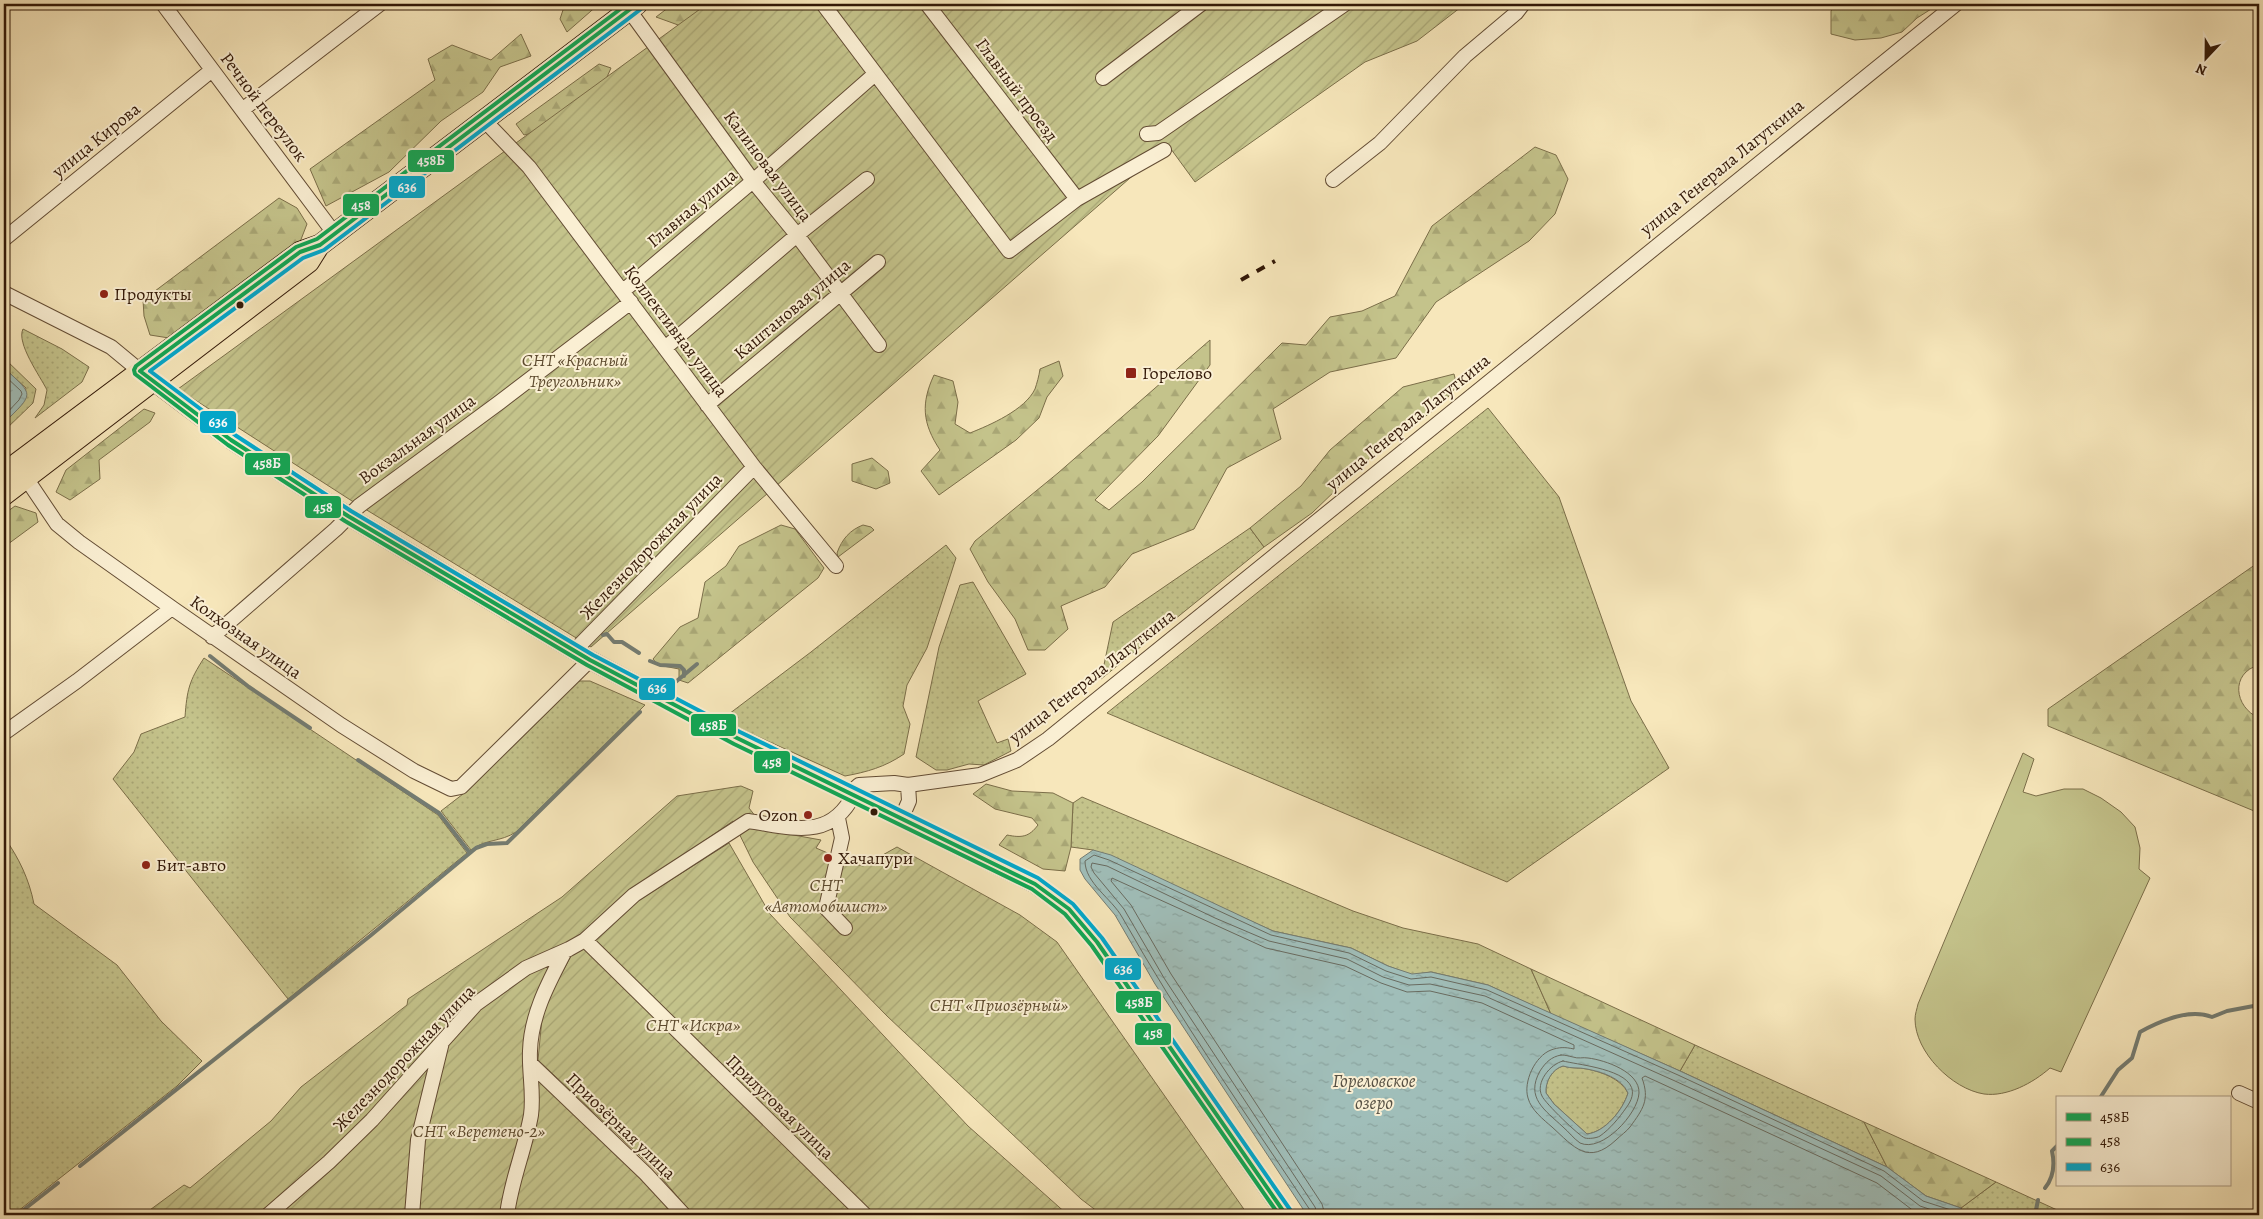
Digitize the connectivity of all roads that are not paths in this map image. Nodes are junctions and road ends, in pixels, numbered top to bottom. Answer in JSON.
{"nodes":[{"id":1,"x":163,"y":4,"type":"edge"},
{"id":2,"x":380,"y":4,"type":"edge"},
{"id":3,"x":823,"y":4,"type":"edge"},
{"id":4,"x":927,"y":4,"type":"edge"},
{"id":5,"x":1201,"y":4,"type":"edge"},
{"id":6,"x":1345,"y":4,"type":"edge"},
{"id":7,"x":1523,"y":4,"type":"edge"},
{"id":8,"x":1956,"y":4,"type":"edge"},
{"id":9,"x":633,"y":7,"type":"edge"},
{"id":10,"x":212,"y":70,"type":"junction"},
{"id":11,"x":876,"y":74,"type":"junction"},
{"id":12,"x":1103,"y":78,"type":"dead end"},
{"id":13,"x":242,"y":110,"type":"junction"},
{"id":14,"x":484,"y":120,"type":"junction"},
{"id":15,"x":1147,"y":134,"type":"dead end"},
{"id":16,"x":1164,"y":150,"type":"dead end"},
{"id":17,"x":866,"y":179,"type":"dead end"},
{"id":18,"x":1333,"y":180,"type":"dead end"},
{"id":19,"x":753,"y":181,"type":"junction"},
{"id":20,"x":1077,"y":199,"type":"junction"},
{"id":21,"x":797,"y":235,"type":"junction"},
{"id":22,"x":4,"y":239,"type":"edge"},
{"id":23,"x":327,"y":239,"type":"junction"},
{"id":24,"x":878,"y":262,"type":"dead end"},
{"id":25,"x":4,"y":292,"type":"edge"},
{"id":26,"x":839,"y":293,"type":"junction"},
{"id":27,"x":627,"y":297,"type":"junction"},
{"id":28,"x":879,"y":345,"type":"dead end"},
{"id":29,"x":665,"y":348,"type":"junction"},
{"id":30,"x":146,"y":377,"type":"junction"},
{"id":31,"x":707,"y":405,"type":"junction"},
{"id":32,"x":754,"y":466,"type":"junction"},
{"id":33,"x":4,"y":473,"type":"edge"},
{"id":34,"x":26,"y":478,"type":"junction"},
{"id":35,"x":4,"y":495,"type":"edge"},
{"id":36,"x":348,"y":516,"type":"junction"},
{"id":37,"x":836,"y":566,"type":"dead end"},
{"id":38,"x":172,"y":608,"type":"junction"},
{"id":39,"x":212,"y":637,"type":"junction"},
{"id":40,"x":574,"y":651,"type":"junction"},
{"id":41,"x":590,"y":660,"type":"junction"},
{"id":42,"x":4,"y":732,"type":"edge"},
{"id":43,"x":908,"y":785,"type":"junction"},
{"id":44,"x":852,"y":794,"type":"junction"},
{"id":45,"x":838,"y":818,"type":"junction"},
{"id":46,"x":902,"y":818,"type":"junction"},
{"id":47,"x":845,"y":928,"type":"dead end"},
{"id":48,"x":584,"y":940,"type":"junction"},
{"id":49,"x":565,"y":951,"type":"junction"},
{"id":50,"x":443,"y":1040,"type":"junction"},
{"id":51,"x":531,"y":1064,"type":"junction"},
{"id":52,"x":2239,"y":1093,"type":"dead end"},
{"id":53,"x":2259,"y":1102,"type":"edge"},
{"id":54,"x":268,"y":1215,"type":"edge"},
{"id":55,"x":412,"y":1215,"type":"edge"},
{"id":56,"x":507,"y":1215,"type":"edge"},
{"id":57,"x":684,"y":1215,"type":"edge"},
{"id":58,"x":866,"y":1215,"type":"edge"},
{"id":59,"x":1286,"y":1215,"type":"edge"}],
"edges":[{"from":1,"to":10,"type":"street","name":"Речной переулок"},
{"from":2,"to":13,"type":"street"},
{"from":3,"to":11,"type":"street"},
{"from":4,"to":20,"type":"street","name":"Главный проезд"},
{"from":5,"to":12,"type":"street"},
{"from":6,"to":15,"type":"street"},
{"from":7,"to":18,"type":"street"},
{"from":8,"to":43,"type":"street","name":"улица Генерала Лагуткина"},
{"from":9,"to":14,"type":"highway"},
{"from":9,"to":19,"type":"street","name":"Калиновая улица"},
{"from":10,"to":13,"type":"street","name":"Речной переулок"},
{"from":10,"to":22,"type":"street","name":"улица Кирова"},
{"from":11,"to":19,"type":"street","name":"Главная улица"},
{"from":11,"to":20,"type":"street"},
{"from":13,"to":23,"type":"street","name":"Речной переулок"},
{"from":14,"to":23,"type":"highway"},
{"from":14,"to":27,"type":"street","name":"Коллективная улица"},
{"from":16,"to":20,"type":"street"},
{"from":17,"to":21,"type":"street"},
{"from":19,"to":21,"type":"street","name":"Калиновая улица"},
{"from":19,"to":27,"type":"street","name":"Главная улица"},
{"from":21,"to":26,"type":"street","name":"Калиновая улица"},
{"from":21,"to":29,"type":"street"},
{"from":23,"to":30,"type":"highway"},
{"from":24,"to":26,"type":"street","name":"Каштановая улица"},
{"from":25,"to":30,"type":"street"},
{"from":26,"to":28,"type":"street","name":"Калиновая улица"},
{"from":26,"to":31,"type":"street","name":"Каштановая улица"},
{"from":27,"to":29,"type":"street","name":"Коллективная улица"},
{"from":27,"to":36,"type":"street","name":"Вокзальная улица"},
{"from":29,"to":31,"type":"street","name":"Коллективная улица"},
{"from":30,"to":33,"type":"highway"},
{"from":30,"to":34,"type":"highway"},
{"from":30,"to":36,"type":"main road"},
{"from":31,"to":32,"type":"street","name":"Коллективная улица"},
{"from":32,"to":37,"type":"street","name":"Коллективная улица"},
{"from":32,"to":40,"type":"street","name":"Железнодорожная улица"},
{"from":34,"to":35,"type":"highway"},
{"from":34,"to":38,"type":"street"},
{"from":36,"to":39,"type":"street","name":"Вокзальная улица"},
{"from":36,"to":40,"type":"main road"},
{"from":38,"to":39,"type":"street","name":"Колхозная улица"},
{"from":38,"to":42,"type":"street","name":"Колхозная улица"},
{"from":39,"to":41,"type":"street","name":"Колхозная улица"},
{"from":40,"to":41,"type":"main road"},
{"from":41,"to":44,"type":"main road"},
{"from":43,"to":44,"type":"street","name":"улица Генерала Лагуткина"},
{"from":43,"to":46,"type":"street"},
{"from":44,"to":45,"type":"street"},
{"from":44,"to":46,"type":"main road"},
{"from":45,"to":47,"type":"street"},
{"from":45,"to":48,"type":"street","name":"Железнодорожная улица"},
{"from":46,"to":59,"type":"main road"},
{"from":48,"to":49,"type":"street","name":"Железнодорожная улица"},
{"from":48,"to":58,"type":"street","name":"Прилуговая улица"},
{"from":49,"to":50,"type":"street","name":"Железнодорожная улица"},
{"from":49,"to":51,"type":"street"},
{"from":50,"to":54,"type":"street","name":"Железнодорожная улица"},
{"from":50,"to":55,"type":"street"},
{"from":51,"to":56,"type":"street"},
{"from":51,"to":57,"type":"street","name":"Приозёрная улица"},
{"from":52,"to":53,"type":"street"}]}
